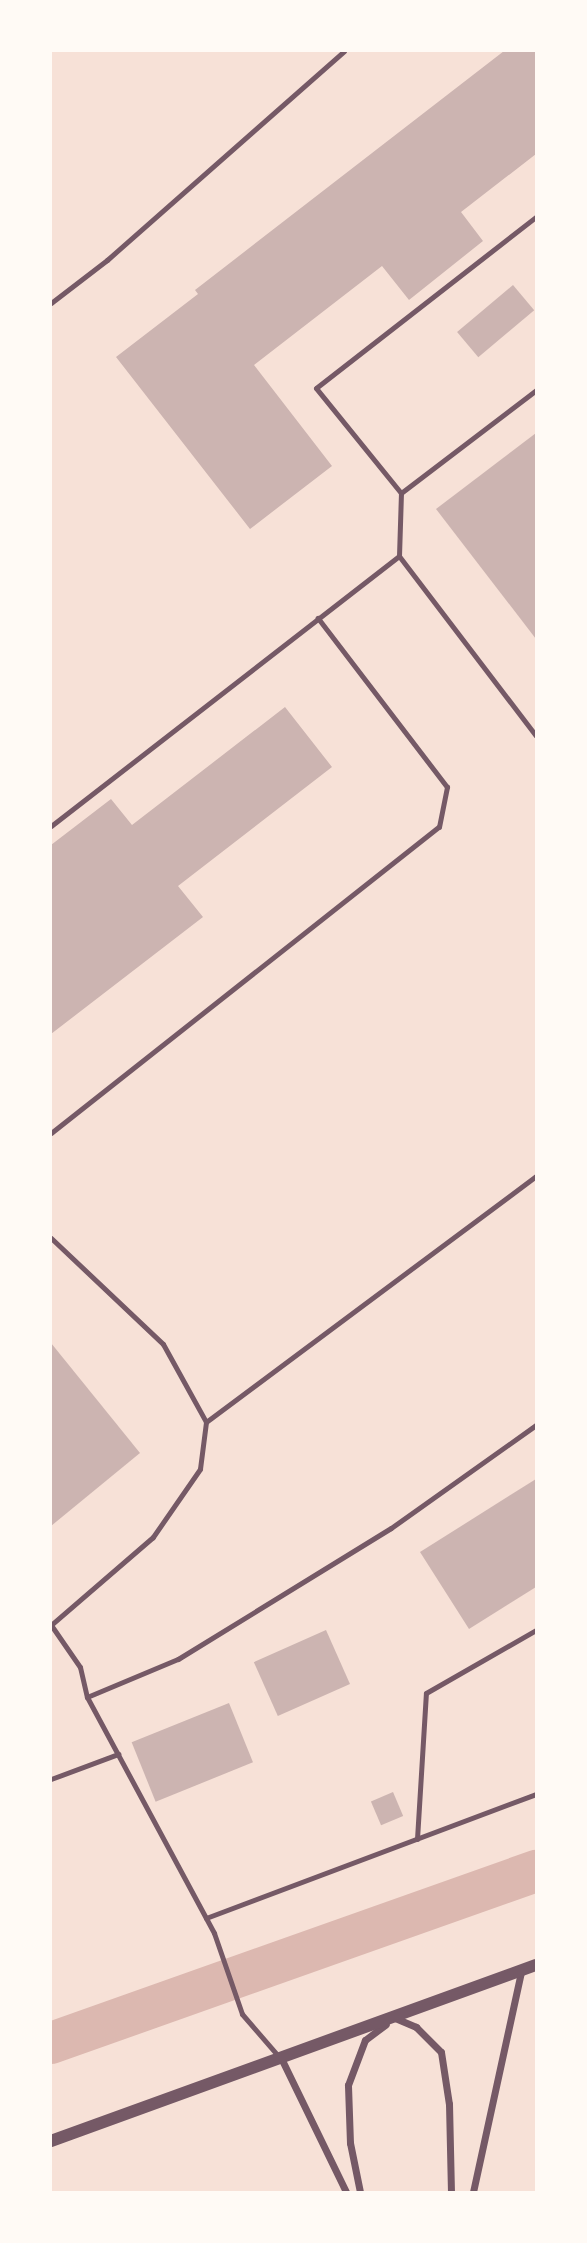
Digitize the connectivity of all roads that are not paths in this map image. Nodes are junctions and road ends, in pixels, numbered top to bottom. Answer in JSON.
{"nodes":[{"id":1,"x":344,"y":51,"type":"edge"},
{"id":2,"x":536,"y":217,"type":"edge"},
{"id":3,"x":51,"y":303,"type":"edge"},
{"id":4,"x":536,"y":390,"type":"edge"},
{"id":5,"x":401,"y":494,"type":"junction"},
{"id":6,"x":399,"y":556,"type":"junction"},
{"id":7,"x":318,"y":618,"type":"junction"},
{"id":8,"x":536,"y":736,"type":"edge"},
{"id":9,"x":51,"y":826,"type":"edge"},
{"id":10,"x":51,"y":1133,"type":"edge"},
{"id":11,"x":536,"y":1176,"type":"edge"},
{"id":12,"x":51,"y":1238,"type":"edge"},
{"id":13,"x":206,"y":1422,"type":"junction"},
{"id":14,"x":536,"y":1425,"type":"edge"},
{"id":15,"x":51,"y":1625,"type":"edge"},
{"id":16,"x":536,"y":1630,"type":"edge"},
{"id":17,"x":87,"y":1697,"type":"junction"},
{"id":18,"x":118,"y":1754,"type":"junction"},
{"id":19,"x":51,"y":1779,"type":"edge"},
{"id":20,"x":536,"y":1794,"type":"edge"},
{"id":21,"x":417,"y":1839,"type":"junction"},
{"id":22,"x":206,"y":1918,"type":"junction"},
{"id":23,"x":536,"y":1965,"type":"edge"},
{"id":24,"x":522,"y":1971,"type":"junction"},
{"id":25,"x":394,"y":2017,"type":"junction"},
{"id":26,"x":281,"y":2059,"type":"junction"},
{"id":27,"x":51,"y":2141,"type":"edge"},
{"id":28,"x":346,"y":2192,"type":"edge"},
{"id":29,"x":360,"y":2192,"type":"edge"},
{"id":30,"x":451,"y":2192,"type":"edge"},
{"id":31,"x":473,"y":2192,"type":"edge"}],
"edges":[{"from":1,"to":3,"type":"lane"},
{"from":2,"to":5,"type":"lane"},
{"from":4,"to":5,"type":"lane"},
{"from":5,"to":6,"type":"lane"},
{"from":6,"to":7,"type":"lane"},
{"from":6,"to":8,"type":"lane"},
{"from":7,"to":9,"type":"lane"},
{"from":7,"to":10,"type":"lane"},
{"from":11,"to":13,"type":"lane"},
{"from":12,"to":13,"type":"lane"},
{"from":13,"to":15,"type":"lane"},
{"from":14,"to":17,"type":"lane"},
{"from":15,"to":17,"type":"lane"},
{"from":16,"to":21,"type":"lane"},
{"from":17,"to":18,"type":"lane"},
{"from":18,"to":19,"type":"lane"},
{"from":18,"to":22,"type":"lane"},
{"from":20,"to":21,"type":"lane"},
{"from":21,"to":22,"type":"lane"},
{"from":22,"to":26,"type":"lane"},
{"from":23,"to":24,"type":"street"},
{"from":24,"to":25,"type":"street"},
{"from":24,"to":31,"type":"street"},
{"from":25,"to":26,"type":"street"},
{"from":25,"to":29,"type":"street"},
{"from":25,"to":30,"type":"street"},
{"from":26,"to":27,"type":"street"},
{"from":26,"to":28,"type":"street"}]}
